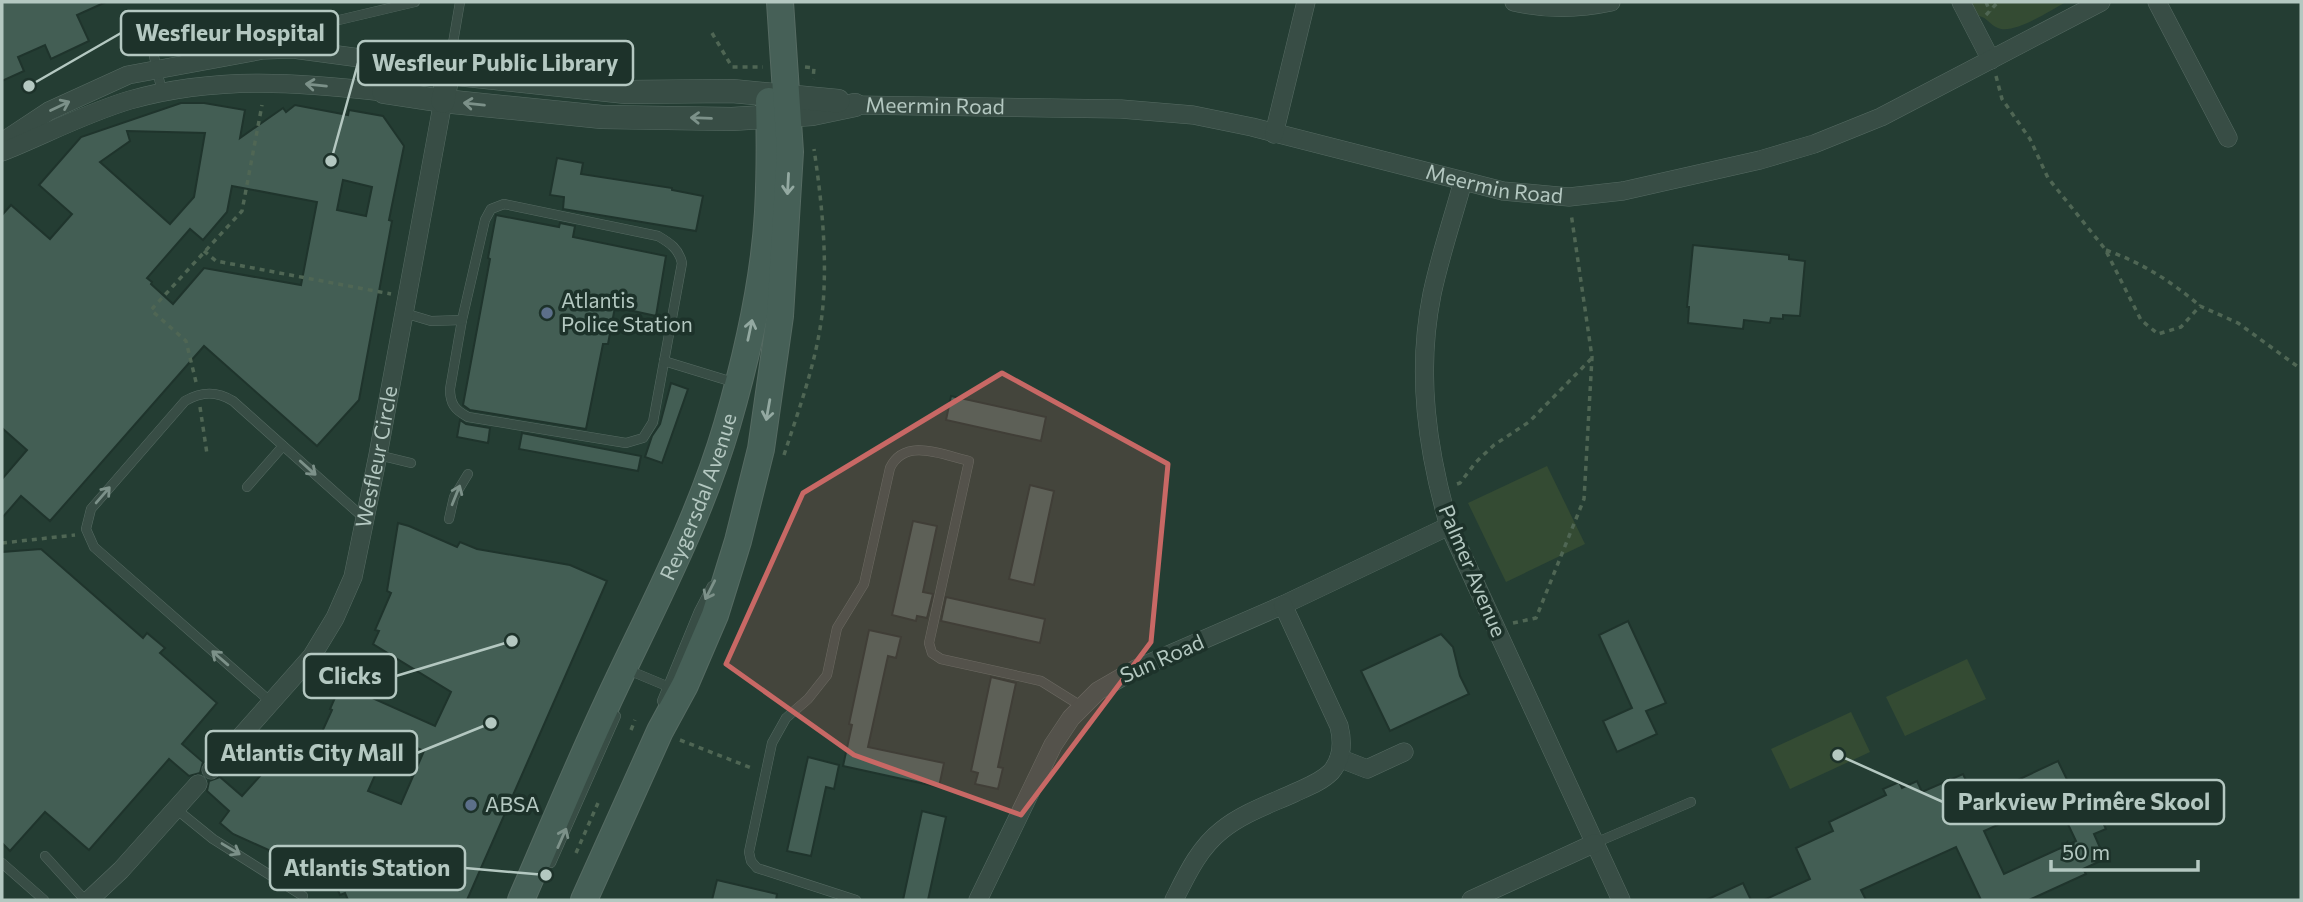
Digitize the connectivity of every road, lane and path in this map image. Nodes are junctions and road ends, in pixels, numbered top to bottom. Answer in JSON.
{"nodes":[{"id":1,"x":415,"y":2,"type":"edge"},
{"id":2,"x":460,"y":2,"type":"edge"},
{"id":3,"x":780,"y":2,"type":"edge"},
{"id":4,"x":1306,"y":2,"type":"edge"},
{"id":5,"x":1514,"y":2,"type":"edge"},
{"id":6,"x":1611,"y":2,"type":"edge"},
{"id":7,"x":1961,"y":2,"type":"edge"},
{"id":8,"x":1986,"y":2,"type":"edge"},
{"id":9,"x":2101,"y":2,"type":"edge"},
{"id":10,"x":2157,"y":2,"type":"edge"},
{"id":11,"x":1990,"y":12,"type":"dead end"},
{"id":12,"x":145,"y":16,"type":"dead end"},
{"id":13,"x":286,"y":27,"type":"dead end"},
{"id":14,"x":712,"y":33,"type":"dead end"},
{"id":15,"x":1991,"y":60,"type":"junction"},
{"id":16,"x":732,"y":66,"type":"dead end"},
{"id":17,"x":157,"y":68,"type":"junction"},
{"id":18,"x":448,"y":73,"type":"junction"},
{"id":19,"x":162,"y":92,"type":"junction"},
{"id":20,"x":384,"y":92,"type":"joint"},
{"id":21,"x":443,"y":101,"type":"junction"},
{"id":22,"x":855,"y":105,"type":"joint"},
{"id":23,"x":262,"y":106,"type":"dead end"},
{"id":24,"x":778,"y":106,"type":"junction"},
{"id":25,"x":1274,"y":134,"type":"junction"},
{"id":26,"x":2228,"y":138,"type":"dead end"},
{"id":27,"x":2,"y":142,"type":"edge"},
{"id":28,"x":2,"y":152,"type":"edge"},
{"id":29,"x":1463,"y":181,"type":"junction"},
{"id":30,"x":1569,"y":197,"type":"junction"},
{"id":31,"x":2105,"y":249,"type":"junction"},
{"id":32,"x":204,"y":251,"type":"junction"},
{"id":33,"x":405,"y":305,"type":"junction"},
{"id":34,"x":2200,"y":306,"type":"junction"},
{"id":35,"x":462,"y":320,"type":"junction"},
{"id":36,"x":1592,"y":357,"type":"junction"},
{"id":37,"x":664,"y":361,"type":"junction"},
{"id":38,"x":2301,"y":369,"type":"edge"},
{"id":39,"x":739,"y":383,"type":"junction"},
{"id":40,"x":199,"y":394,"type":"junction"},
{"id":41,"x":283,"y":446,"type":"junction"},
{"id":42,"x":206,"y":454,"type":"dead end"},
{"id":43,"x":378,"y":455,"type":"junction"},
{"id":44,"x":411,"y":463,"type":"dead end"},
{"id":45,"x":467,"y":474,"type":"dead end"},
{"id":46,"x":247,"y":486,"type":"dead end"},
{"id":47,"x":1438,"y":489,"type":"junction"},
{"id":48,"x":365,"y":519,"type":"junction"},
{"id":49,"x":449,"y":519,"type":"dead end"},
{"id":50,"x":1449,"y":526,"type":"junction"},
{"id":51,"x":741,"y":530,"type":"junction"},
{"id":52,"x":87,"y":534,"type":"junction"},
{"id":53,"x":2,"y":543,"type":"edge"},
{"id":54,"x":677,"y":558,"type":"junction"},
{"id":55,"x":1283,"y":606,"type":"junction"},
{"id":56,"x":1496,"y":627,"type":"junction"},
{"id":57,"x":633,"y":671,"type":"junction"},
{"id":58,"x":629,"y":682,"type":"dead end"},
{"id":59,"x":669,"y":687,"type":"junction"},
{"id":60,"x":621,"y":702,"type":"dead end"},
{"id":61,"x":272,"y":703,"type":"junction"},
{"id":62,"x":1082,"y":706,"type":"junction"},
{"id":63,"x":659,"y":707,"type":"dead end"},
{"id":64,"x":635,"y":720,"type":"dead end"},
{"id":65,"x":631,"y":730,"type":"dead end"},
{"id":66,"x":679,"y":740,"type":"dead end"},
{"id":67,"x":1404,"y":752,"type":"dead end"},
{"id":68,"x":1339,"y":758,"type":"junction"},
{"id":69,"x":211,"y":770,"type":"dead end"},
{"id":70,"x":766,"y":774,"type":"junction"},
{"id":71,"x":198,"y":784,"type":"dead end"},
{"id":72,"x":1691,"y":802,"type":"dead end"},
{"id":73,"x":598,"y":803,"type":"dead end"},
{"id":74,"x":176,"y":809,"type":"junction"},
{"id":75,"x":1595,"y":843,"type":"junction"},
{"id":76,"x":576,"y":853,"type":"dead end"},
{"id":77,"x":45,"y":856,"type":"dead end"},
{"id":78,"x":2,"y":863,"type":"edge"},
{"id":79,"x":546,"y":875,"type":"dead end"},
{"id":80,"x":303,"y":896,"type":"dead end"},
{"id":81,"x":44,"y":900,"type":"edge"},
{"id":82,"x":87,"y":900,"type":"edge"},
{"id":83,"x":521,"y":900,"type":"edge"},
{"id":84,"x":584,"y":900,"type":"edge"},
{"id":85,"x":856,"y":900,"type":"edge"},
{"id":86,"x":978,"y":900,"type":"edge"},
{"id":87,"x":1174,"y":900,"type":"edge"},
{"id":88,"x":1471,"y":900,"type":"edge"},
{"id":89,"x":1621,"y":900,"type":"edge"}],
"edges":[{"from":1,"to":13,"type":"lane"},
{"from":2,"to":18,"type":"lane","name":"Wesfleur Circle"},
{"from":3,"to":24,"type":"main road","name":"Reygersdal Avenue"},
{"from":4,"to":25,"type":"street"},
{"from":5,"to":6,"type":"street"},
{"from":7,"to":15,"type":"street"},
{"from":8,"to":11,"type":"path"},
{"from":9,"to":15,"type":"street","name":"Meermin Road"},
{"from":10,"to":26,"type":"street"},
{"from":12,"to":17,"type":"lane"},
{"from":14,"to":16,"type":"path"},
{"from":15,"to":30,"type":"street","name":"Meermin Road"},
{"from":15,"to":31,"type":"path"},
{"from":17,"to":18,"type":"street"},
{"from":17,"to":19,"type":"lane"},
{"from":27,"to":17,"type":"street","one_way":true},
{"from":18,"to":21,"type":"street","name":"Wesfleur Circle"},
{"from":18,"to":24,"type":"street"},
{"from":20,"to":19,"type":"street","one_way":true},
{"from":19,"to":28,"type":"street"},
{"from":20,"to":21,"type":"street"},
{"from":24,"to":21,"type":"street","one_way":true},
{"from":21,"to":33,"type":"street","name":"Wesfleur Circle"},
{"from":22,"to":24,"type":"street","name":"Meermin Road"},
{"from":22,"to":25,"type":"street","name":"Meermin Road"},
{"from":23,"to":32,"type":"path"},
{"from":39,"to":24,"type":"main road","name":"Reygersdal Avenue","one_way":true},
{"from":24,"to":51,"type":"main road","name":"Reygersdal Avenue","one_way":true},
{"from":25,"to":29,"type":"street","name":"Meermin Road"},
{"from":29,"to":30,"type":"street","name":"Meermin Road"},
{"from":29,"to":47,"type":"street","name":"Palmer Avenue"},
{"from":30,"to":36,"type":"path"},
{"from":31,"to":34,"type":"path"},
{"from":31,"to":34,"type":"path"},
{"from":32,"to":33,"type":"path"},
{"from":32,"to":40,"type":"path"},
{"from":33,"to":35,"type":"lane"},
{"from":33,"to":43,"type":"street","name":"Wesfleur Circle"},
{"from":34,"to":38,"type":"path"},
{"from":35,"to":37,"type":"lane"},
{"from":35,"to":37,"type":"lane"},
{"from":36,"to":47,"type":"path"},
{"from":36,"to":56,"type":"path"},
{"from":37,"to":39,"type":"lane"},
{"from":39,"to":54,"type":"main road","name":"Reygersdal Avenue"},
{"from":40,"to":41,"type":"lane"},
{"from":40,"to":42,"type":"path"},
{"from":52,"to":40,"type":"lane","one_way":true},
{"from":41,"to":46,"type":"lane"},
{"from":41,"to":48,"type":"lane","one_way":true},
{"from":43,"to":44,"type":"lane"},
{"from":43,"to":48,"type":"street","name":"Wesfleur Circle"},
{"from":49,"to":45,"type":"lane","one_way":true},
{"from":47,"to":50,"type":"street","name":"Palmer Avenue"},
{"from":48,"to":61,"type":"street","name":"Wesfleur Circle"},
{"from":50,"to":55,"type":"street","name":"Sun Road"},
{"from":50,"to":56,"type":"street","name":"Palmer Avenue"},
{"from":51,"to":59,"type":"lane","one_way":true},
{"from":51,"to":84,"type":"main road","name":"Reygersdal Avenue"},
{"from":52,"to":53,"type":"path"},
{"from":61,"to":52,"type":"lane","one_way":true},
{"from":54,"to":57,"type":"lane"},
{"from":54,"to":83,"type":"main road","name":"Reygersdal Avenue"},
{"from":55,"to":62,"type":"street","name":"Sun Road"},
{"from":55,"to":68,"type":"street"},
{"from":56,"to":75,"type":"street","name":"Palmer Avenue"},
{"from":57,"to":58,"type":"lane"},
{"from":57,"to":59,"type":"lane"},
{"from":59,"to":63,"type":"lane"},
{"from":79,"to":60,"type":"lane","one_way":true},
{"from":61,"to":69,"type":"street","name":"Wesfleur Circle"},
{"from":62,"to":70,"type":"lane"},
{"from":62,"to":86,"type":"street","name":"Sun Road"},
{"from":64,"to":65,"type":"path"},
{"from":66,"to":70,"type":"path"},
{"from":67,"to":68,"type":"street"},
{"from":68,"to":87,"type":"street"},
{"from":70,"to":85,"type":"lane"},
{"from":71,"to":74,"type":"street"},
{"from":72,"to":75,"type":"lane"},
{"from":73,"to":76,"type":"path"},
{"from":74,"to":80,"type":"lane","one_way":true},
{"from":74,"to":82,"type":"street"},
{"from":75,"to":88,"type":"street"},
{"from":75,"to":89,"type":"street","name":"Palmer Avenue"},
{"from":77,"to":82,"type":"lane"},
{"from":78,"to":81,"type":"lane"}]}
